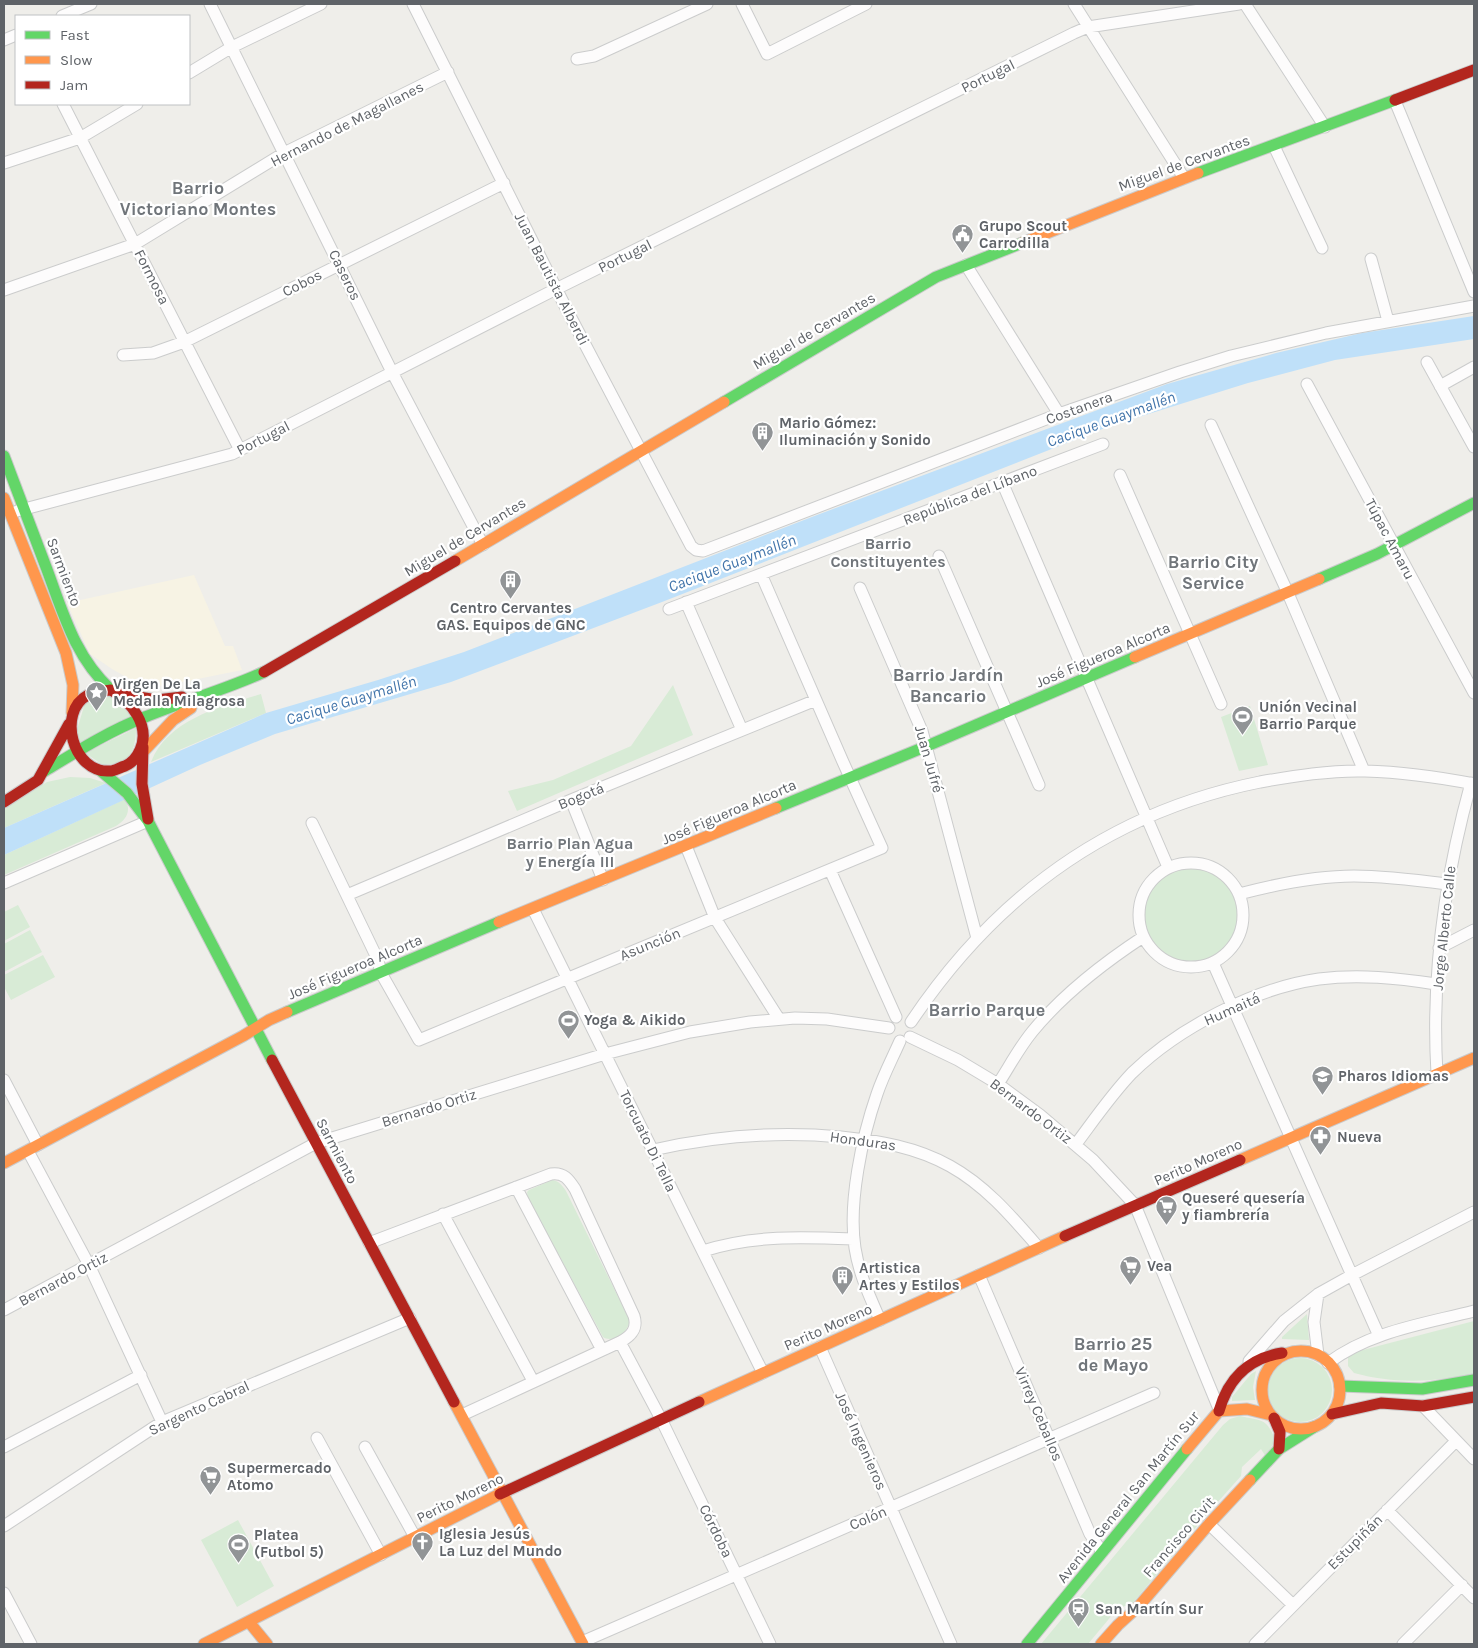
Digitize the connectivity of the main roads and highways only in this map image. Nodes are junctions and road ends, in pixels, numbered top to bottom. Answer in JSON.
{"nodes":[{"id":1,"x":1474,"y":70,"type":"edge"},
{"id":2,"x":4,"y":456,"type":"edge"},
{"id":3,"x":4,"y":498,"type":"edge"},
{"id":4,"x":1474,"y":503,"type":"edge"},
{"id":5,"x":7,"y":515,"type":"edge"},
{"id":6,"x":116,"y":692,"type":"junction"},
{"id":7,"x":206,"y":696,"type":"junction"},
{"id":8,"x":71,"y":719,"type":"junction"},
{"id":9,"x":139,"y":719,"type":"junction"},
{"id":10,"x":77,"y":751,"type":"junction"},
{"id":11,"x":142,"y":755,"type":"junction"},
{"id":12,"x":99,"y":771,"type":"junction"},
{"id":13,"x":43,"y":772,"type":"junction"},
{"id":14,"x":4,"y":792,"type":"edge"},
{"id":15,"x":4,"y":802,"type":"edge"},
{"id":16,"x":148,"y":821,"type":"junction"},
{"id":17,"x":255,"y":1028,"type":"junction"},
{"id":18,"x":1474,"y":1058,"type":"edge"},
{"id":19,"x":4,"y":1163,"type":"edge"},
{"id":20,"x":1289,"y":1353,"type":"junction"},
{"id":21,"x":1474,"y":1380,"type":"edge"},
{"id":22,"x":1340,"y":1386,"type":"junction"},
{"id":23,"x":1474,"y":1397,"type":"edge"},
{"id":24,"x":1220,"y":1410,"type":"junction"},
{"id":25,"x":1332,"y":1414,"type":"junction"},
{"id":26,"x":1273,"y":1417,"type":"junction"},
{"id":27,"x":1314,"y":1426,"type":"junction"},
{"id":28,"x":1279,"y":1449,"type":"junction"},
{"id":29,"x":503,"y":1493,"type":"junction"},
{"id":30,"x":249,"y":1622,"type":"junction"},
{"id":31,"x":582,"y":1643,"type":"edge"},
{"id":32,"x":204,"y":1644,"type":"edge"},
{"id":33,"x":267,"y":1644,"type":"edge"},
{"id":34,"x":1027,"y":1644,"type":"edge"},
{"id":35,"x":1101,"y":1644,"type":"edge"}],
"edges":[{"from":1,"to":7,"type":"main road","name":"Miguel de Cervantes"},
{"from":2,"to":6,"type":"main road","name":"Sarmiento"},
{"from":3,"to":5,"type":"main road","name":"Sarmiento"},
{"from":4,"to":17,"type":"main road","name":"José Figueroa Alcorta"},
{"from":5,"to":8,"type":"main road","name":"Sarmiento"},
{"from":6,"to":7,"type":"main road","name":"Miguel de Cervantes"},
{"from":6,"to":8,"type":"main road"},
{"from":6,"to":9,"type":"main road","name":"Sarmiento"},
{"from":7,"to":9,"type":"main road","name":"Miguel de Cervantes"},
{"from":7,"to":11,"type":"main road","name":"Miguel de Cervantes"},
{"from":8,"to":10,"type":"main road"},
{"from":8,"to":13,"type":"main road","name":"Miguel de Cervantes"},
{"from":9,"to":10,"type":"main road","name":"Miguel de Cervantes"},
{"from":9,"to":11,"type":"main road","name":"Sarmiento"},
{"from":10,"to":12,"type":"main road"},
{"from":10,"to":13,"type":"main road","name":"Miguel de Cervantes"},
{"from":11,"to":12,"type":"main road","name":"Miguel de Cervantes"},
{"from":11,"to":16,"type":"main road","name":"Sarmiento"},
{"from":12,"to":13,"type":"main road","name":"Miguel de Cervantes"},
{"from":12,"to":16,"type":"main road","name":"Sarmiento"},
{"from":13,"to":14,"type":"main road","name":"Miguel de Cervantes"},
{"from":13,"to":15,"type":"main road","name":"Miguel de Cervantes"},
{"from":16,"to":17,"type":"main road","name":"Sarmiento"},
{"from":17,"to":19,"type":"main road","name":"José Figueroa Alcorta"},
{"from":17,"to":29,"type":"main road","name":"Sarmiento"},
{"from":18,"to":29,"type":"main road","name":"Perito Moreno"},
{"from":20,"to":22,"type":"main road"},
{"from":20,"to":24,"type":"main road"},
{"from":20,"to":26,"type":"main road"},
{"from":21,"to":22,"type":"main road"},
{"from":22,"to":25,"type":"main road"},
{"from":23,"to":25,"type":"main road"},
{"from":24,"to":26,"type":"main road","name":"Avenida General San Martín Sur"},
{"from":24,"to":34,"type":"main road","name":"Avenida General San Martín Sur"},
{"from":25,"to":27,"type":"main road","name":"Francisco Civit"},
{"from":26,"to":27,"type":"main road"},
{"from":26,"to":28,"type":"main road"},
{"from":27,"to":28,"type":"main road","name":"Francisco Civit"},
{"from":28,"to":35,"type":"main road","name":"Francisco Civit"},
{"from":29,"to":30,"type":"main road","name":"Perito Moreno"},
{"from":29,"to":31,"type":"main road","name":"Sarmiento"},
{"from":30,"to":32,"type":"main road","name":"Perito Moreno"},
{"from":30,"to":33,"type":"main road"}]}
